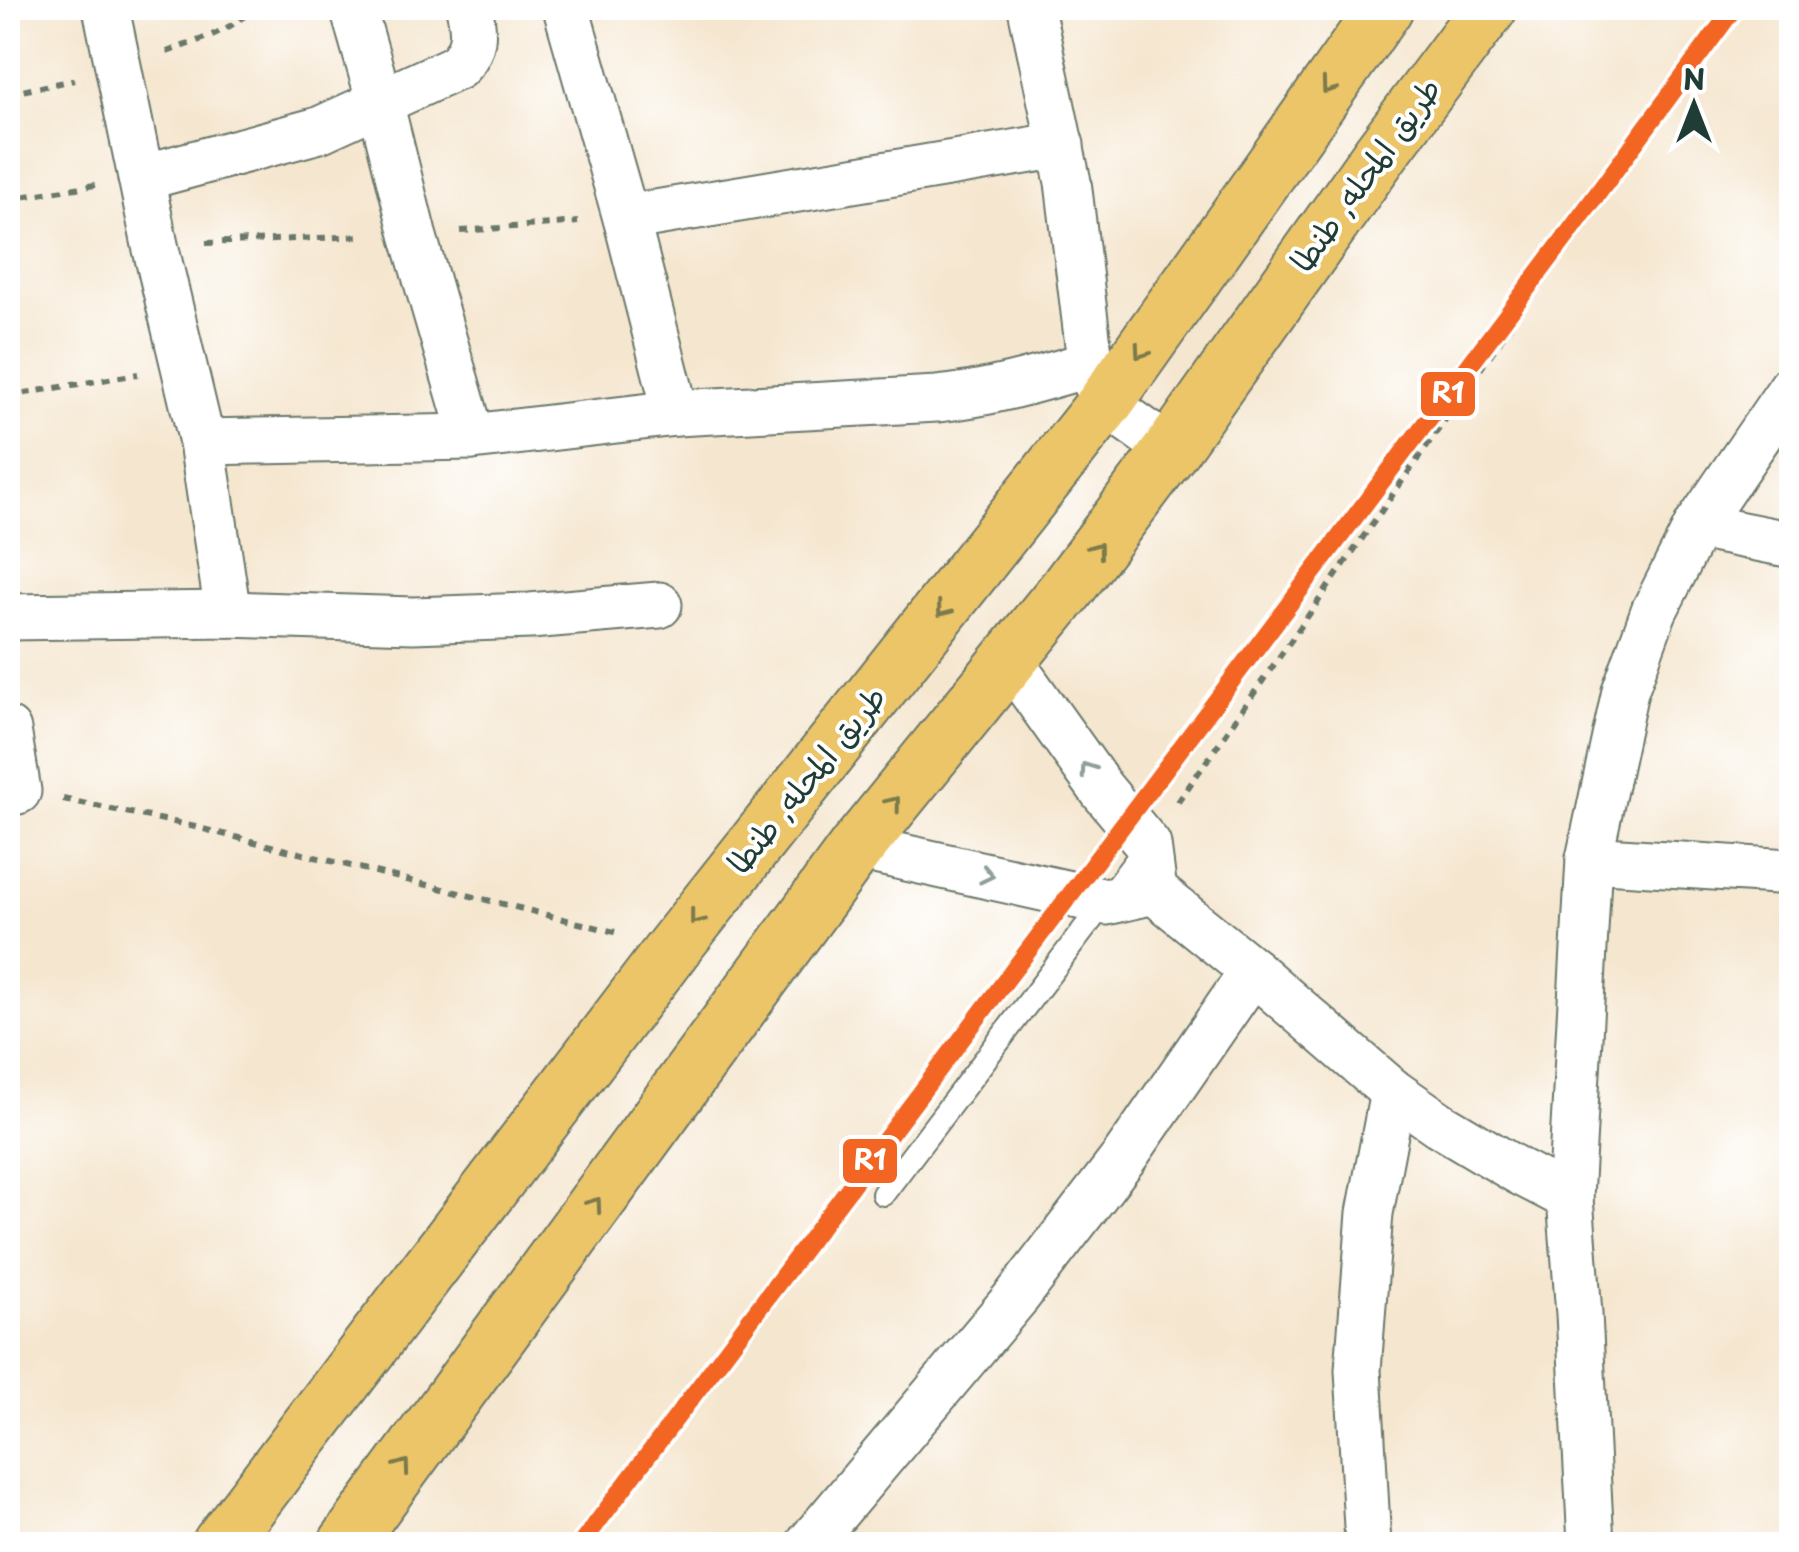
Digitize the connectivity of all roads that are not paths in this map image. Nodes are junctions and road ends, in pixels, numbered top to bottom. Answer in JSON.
{"nodes":[{"id":1,"x":106,"y":8,"type":"edge"},
{"id":2,"x":352,"y":8,"type":"edge"},
{"id":3,"x":469,"y":8,"type":"edge"},
{"id":4,"x":566,"y":8,"type":"edge"},
{"id":5,"x":1031,"y":8,"type":"edge"},
{"id":6,"x":1385,"y":8,"type":"edge"},
{"id":7,"x":1490,"y":8,"type":"edge"},
{"id":8,"x":380,"y":102,"type":"junction"},
{"id":9,"x":1062,"y":144,"type":"junction"},
{"id":10,"x":140,"y":178,"type":"junction"},
{"id":11,"x":626,"y":218,"type":"junction"},
{"id":12,"x":1098,"y":384,"type":"junction"},
{"id":13,"x":1792,"y":387,"type":"edge"},
{"id":14,"x":676,"y":413,"type":"junction"},
{"id":15,"x":472,"y":436,"type":"junction"},
{"id":16,"x":202,"y":442,"type":"junction"},
{"id":17,"x":1171,"y":450,"type":"junction"},
{"id":18,"x":1697,"y":526,"type":"junction"},
{"id":19,"x":1792,"y":545,"type":"edge"},
{"id":20,"x":659,"y":605,"type":"dead end"},
{"id":21,"x":228,"y":614,"type":"junction"},
{"id":22,"x":8,"y":617,"type":"edge"},
{"id":23,"x":1010,"y":660,"type":"junction"},
{"id":24,"x":8,"y":730,"type":"edge"},
{"id":25,"x":18,"y":790,"type":"road end"},
{"id":26,"x":1148,"y":845,"type":"junction"},
{"id":27,"x":857,"y":847,"type":"junction"},
{"id":28,"x":1590,"y":858,"type":"junction"},
{"id":29,"x":1792,"y":872,"type":"edge"},
{"id":30,"x":1154,"y":891,"type":"junction"},
{"id":31,"x":1106,"y":902,"type":"junction"},
{"id":32,"x":1253,"y":972,"type":"junction"},
{"id":33,"x":1393,"y":1092,"type":"junction"},
{"id":34,"x":883,"y":1194,"type":"dead end"},
{"id":35,"x":1570,"y":1198,"type":"junction"},
{"id":36,"x":220,"y":1544,"type":"edge"},
{"id":37,"x":346,"y":1544,"type":"edge"},
{"id":38,"x":809,"y":1544,"type":"edge"},
{"id":39,"x":1368,"y":1544,"type":"edge"},
{"id":40,"x":1592,"y":1544,"type":"edge"}],
"edges":[{"from":1,"to":10,"type":"street"},
{"from":2,"to":8,"type":"street"},
{"from":3,"to":8,"type":"street"},
{"from":4,"to":11,"type":"street"},
{"from":5,"to":9,"type":"street"},
{"from":6,"to":12,"type":"highway","name":"طريق المحله, طنطا","one_way":true},
{"from":7,"to":17,"type":"highway","name":"طريق المحله, طنطا"},
{"from":8,"to":10,"type":"street"},
{"from":8,"to":15,"type":"street"},
{"from":9,"to":11,"type":"street"},
{"from":9,"to":12,"type":"street"},
{"from":10,"to":16,"type":"street"},
{"from":11,"to":14,"type":"street"},
{"from":12,"to":14,"type":"street"},
{"from":12,"to":17,"type":"street"},
{"from":12,"to":36,"type":"highway","name":"طريق المحله, طنطا","one_way":true},
{"from":13,"to":18,"type":"street"},
{"from":14,"to":15,"type":"street"},
{"from":15,"to":16,"type":"street"},
{"from":16,"to":21,"type":"street"},
{"from":23,"to":17,"type":"highway","name":"طريق المحله, طنطا","one_way":true},
{"from":18,"to":19,"type":"street"},
{"from":18,"to":28,"type":"street"},
{"from":20,"to":21,"type":"street"},
{"from":21,"to":22,"type":"street"},
{"from":26,"to":23,"type":"street","one_way":true},
{"from":27,"to":23,"type":"highway","name":"طريق المحله, طنطا","one_way":true},
{"from":24,"to":25,"type":"street"},
{"from":26,"to":30,"type":"street"},
{"from":26,"to":31,"type":"lane"},
{"from":27,"to":31,"type":"street","one_way":true},
{"from":37,"to":27,"type":"highway","name":"طريق المحله, طنطا","one_way":true},
{"from":28,"to":29,"type":"street"},
{"from":28,"to":35,"type":"street"},
{"from":30,"to":31,"type":"street"},
{"from":30,"to":32,"type":"street"},
{"from":31,"to":34,"type":"lane"},
{"from":32,"to":33,"type":"street"},
{"from":32,"to":38,"type":"street"},
{"from":33,"to":35,"type":"street"},
{"from":33,"to":39,"type":"street"},
{"from":35,"to":40,"type":"street"}]}
